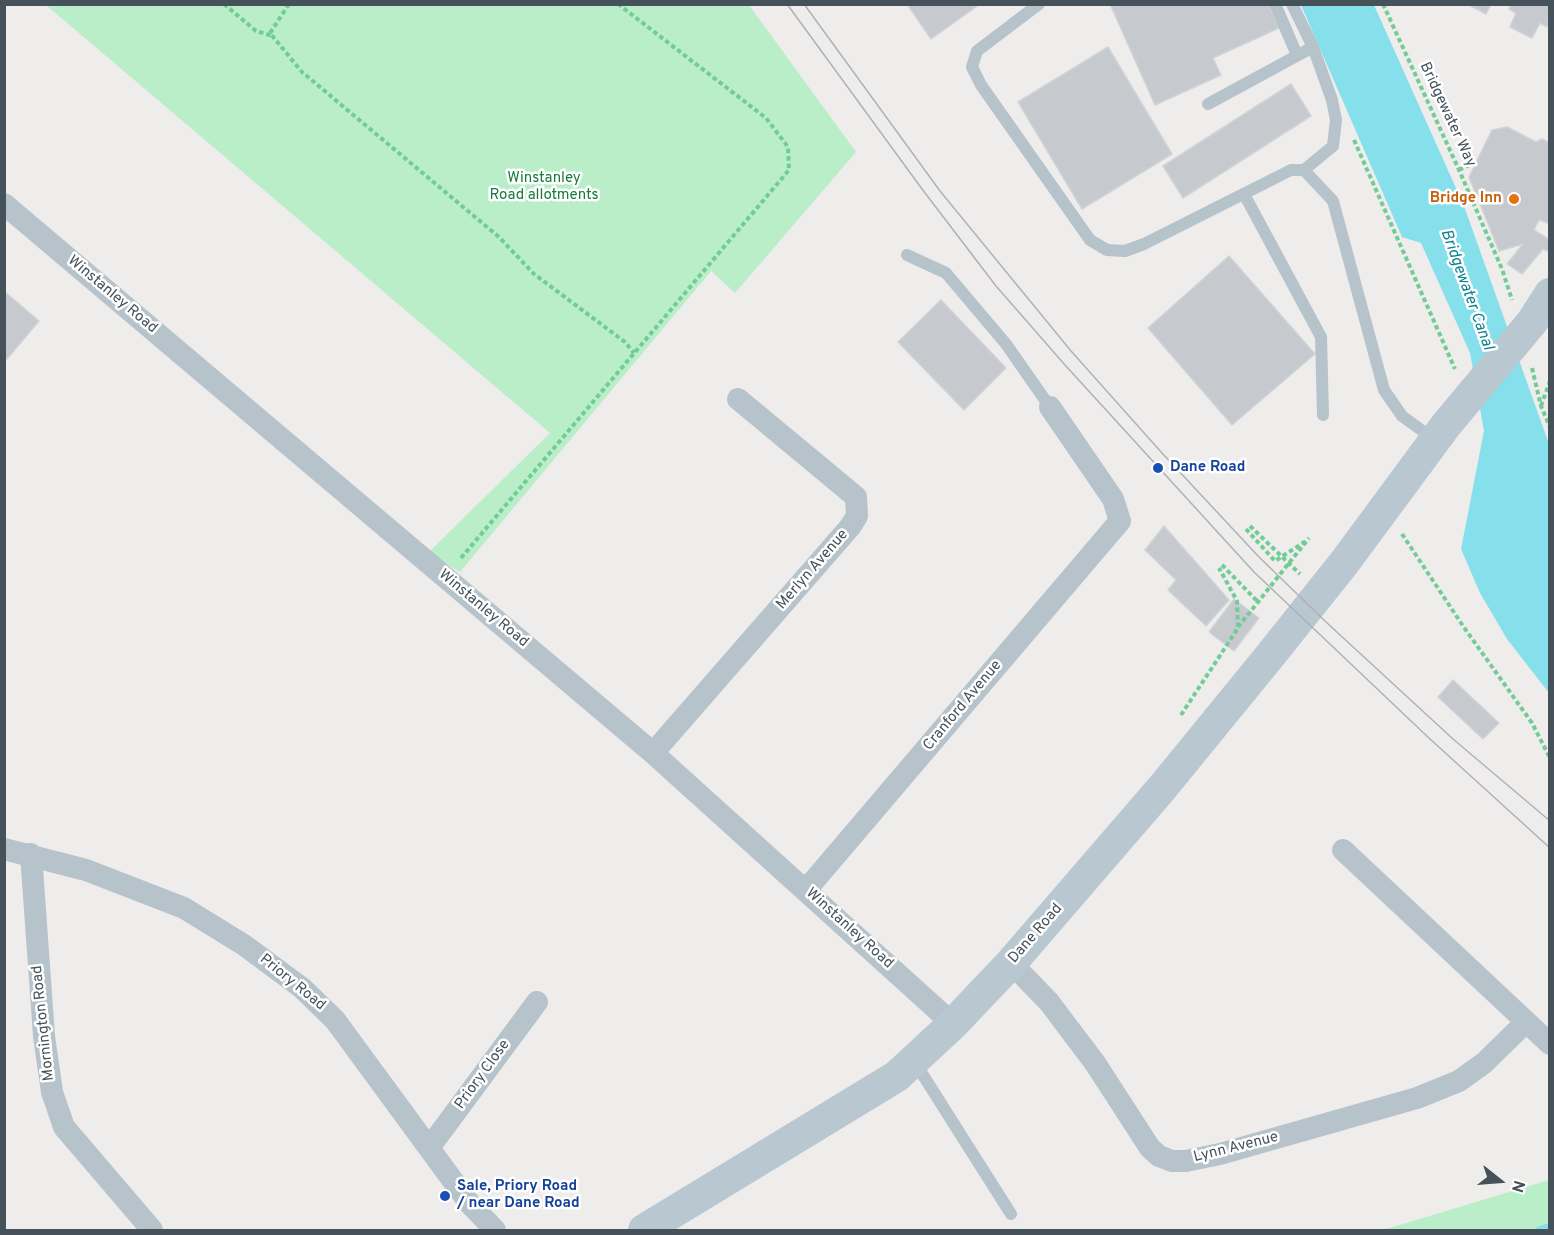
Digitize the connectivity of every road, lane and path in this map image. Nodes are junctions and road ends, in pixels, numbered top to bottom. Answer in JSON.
{"nodes":[{"id":1,"x":224,"y":4,"type":"edge"},
{"id":2,"x":289,"y":4,"type":"edge"},
{"id":3,"x":618,"y":4,"type":"edge"},
{"id":4,"x":1039,"y":4,"type":"edge"},
{"id":5,"x":1275,"y":4,"type":"edge"},
{"id":6,"x":1292,"y":4,"type":"edge"},
{"id":7,"x":1383,"y":4,"type":"edge"},
{"id":8,"x":273,"y":36,"type":"junction"},
{"id":9,"x":1313,"y":48,"type":"junction"},
{"id":10,"x":1297,"y":55,"type":"junction"},
{"id":11,"x":1208,"y":104,"type":"dead end"},
{"id":12,"x":1350,"y":130,"type":"dead end"},
{"id":13,"x":1471,"y":164,"type":"dead end"},
{"id":14,"x":1304,"y":170,"type":"junction"},
{"id":15,"x":1459,"y":170,"type":"junction"},
{"id":16,"x":1244,"y":194,"type":"junction"},
{"id":17,"x":4,"y":204,"type":"edge"},
{"id":18,"x":907,"y":255,"type":"dead end"},
{"id":19,"x":1502,"y":268,"type":"dead end"},
{"id":20,"x":1550,"y":294,"type":"edge"},
{"id":21,"x":634,"y":353,"type":"junction"},
{"id":22,"x":1532,"y":365,"type":"dead end"},
{"id":23,"x":1455,"y":376,"type":"dead end"},
{"id":24,"x":1550,"y":381,"type":"edge"},
{"id":25,"x":738,"y":399,"type":"dead end"},
{"id":26,"x":1541,"y":406,"type":"junction"},
{"id":27,"x":1050,"y":407,"type":"joint"},
{"id":28,"x":1323,"y":415,"type":"dead end"},
{"id":29,"x":1550,"y":427,"type":"edge"},
{"id":30,"x":1435,"y":440,"type":"junction"},
{"id":31,"x":1385,"y":508,"type":"junction"},
{"id":32,"x":1280,"y":555,"type":"dead end"},
{"id":33,"x":444,"y":577,"type":"junction"},
{"id":34,"x":1258,"y":602,"type":"junction"},
{"id":35,"x":1238,"y":628,"type":"junction"},
{"id":36,"x":1225,"y":644,"type":"dead end"},
{"id":37,"x":653,"y":753,"type":"junction"},
{"id":38,"x":1550,"y":759,"type":"edge"},
{"id":39,"x":4,"y":849,"type":"edge"},
{"id":40,"x":1343,"y":850,"type":"dead end"},
{"id":41,"x":31,"y":854,"type":"junction"},
{"id":42,"x":806,"y":890,"type":"junction"},
{"id":43,"x":1011,"y":963,"type":"junction"},
{"id":44,"x":537,"y":1002,"type":"dead end"},
{"id":45,"x":1526,"y":1022,"type":"junction"},
{"id":46,"x":953,"y":1024,"type":"junction"},
{"id":47,"x":1550,"y":1044,"type":"edge"},
{"id":48,"x":914,"y":1060,"type":"junction"},
{"id":49,"x":429,"y":1148,"type":"junction"},
{"id":50,"x":1011,"y":1214,"type":"dead end"},
{"id":51,"x":152,"y":1230,"type":"edge"},
{"id":52,"x":495,"y":1230,"type":"edge"},
{"id":53,"x":644,"y":1230,"type":"edge"}],
"edges":[{"from":1,"to":8,"type":"path"},
{"from":2,"to":8,"type":"path"},
{"from":3,"to":21,"type":"path"},
{"from":4,"to":16,"type":"lane"},
{"from":5,"to":10,"type":"lane"},
{"from":6,"to":9,"type":"lane"},
{"from":7,"to":15,"type":"path","name":"Bridgewater Way"},
{"from":8,"to":21,"type":"path"},
{"from":9,"to":10,"type":"lane"},
{"from":9,"to":14,"type":"lane"},
{"from":10,"to":11,"type":"lane"},
{"from":12,"to":23,"type":"path"},
{"from":13,"to":15,"type":"path"},
{"from":14,"to":16,"type":"lane"},
{"from":14,"to":30,"type":"lane"},
{"from":15,"to":19,"type":"path","name":"Bridgewater Way"},
{"from":16,"to":28,"type":"lane"},
{"from":17,"to":33,"type":"street","name":"Winstanley Road"},
{"from":18,"to":27,"type":"lane"},
{"from":20,"to":30,"type":"main road","name":"Dane Road"},
{"from":21,"to":33,"type":"path"},
{"from":22,"to":26,"type":"path"},
{"from":24,"to":26,"type":"path"},
{"from":25,"to":37,"type":"street","name":"Merlyn Avenue"},
{"from":26,"to":29,"type":"path"},
{"from":27,"to":42,"type":"street","name":"Cranford Avenue"},
{"from":30,"to":31,"type":"main road","name":"Dane Road"},
{"from":31,"to":38,"type":"path"},
{"from":31,"to":43,"type":"main road","name":"Dane Road"},
{"from":32,"to":34,"type":"path"},
{"from":33,"to":37,"type":"street","name":"Winstanley Road"},
{"from":34,"to":35,"type":"path"},
{"from":34,"to":35,"type":"path"},
{"from":35,"to":36,"type":"path"},
{"from":37,"to":42,"type":"street","name":"Winstanley Road"},
{"from":39,"to":41,"type":"street","name":"Priory Road"},
{"from":40,"to":45,"type":"street"},
{"from":41,"to":49,"type":"street","name":"Priory Road"},
{"from":41,"to":51,"type":"street","name":"Mornington Road"},
{"from":42,"to":46,"type":"street","name":"Winstanley Road"},
{"from":43,"to":45,"type":"street","name":"Lynn Avenue"},
{"from":43,"to":46,"type":"main road","name":"Dane Road"},
{"from":44,"to":49,"type":"street","name":"Priory Close"},
{"from":45,"to":47,"type":"street"},
{"from":46,"to":48,"type":"main road","name":"Dane Road"},
{"from":48,"to":50,"type":"lane"},
{"from":48,"to":53,"type":"main road","name":"Dane Road"},
{"from":49,"to":52,"type":"street","name":"Priory Road"}]}
